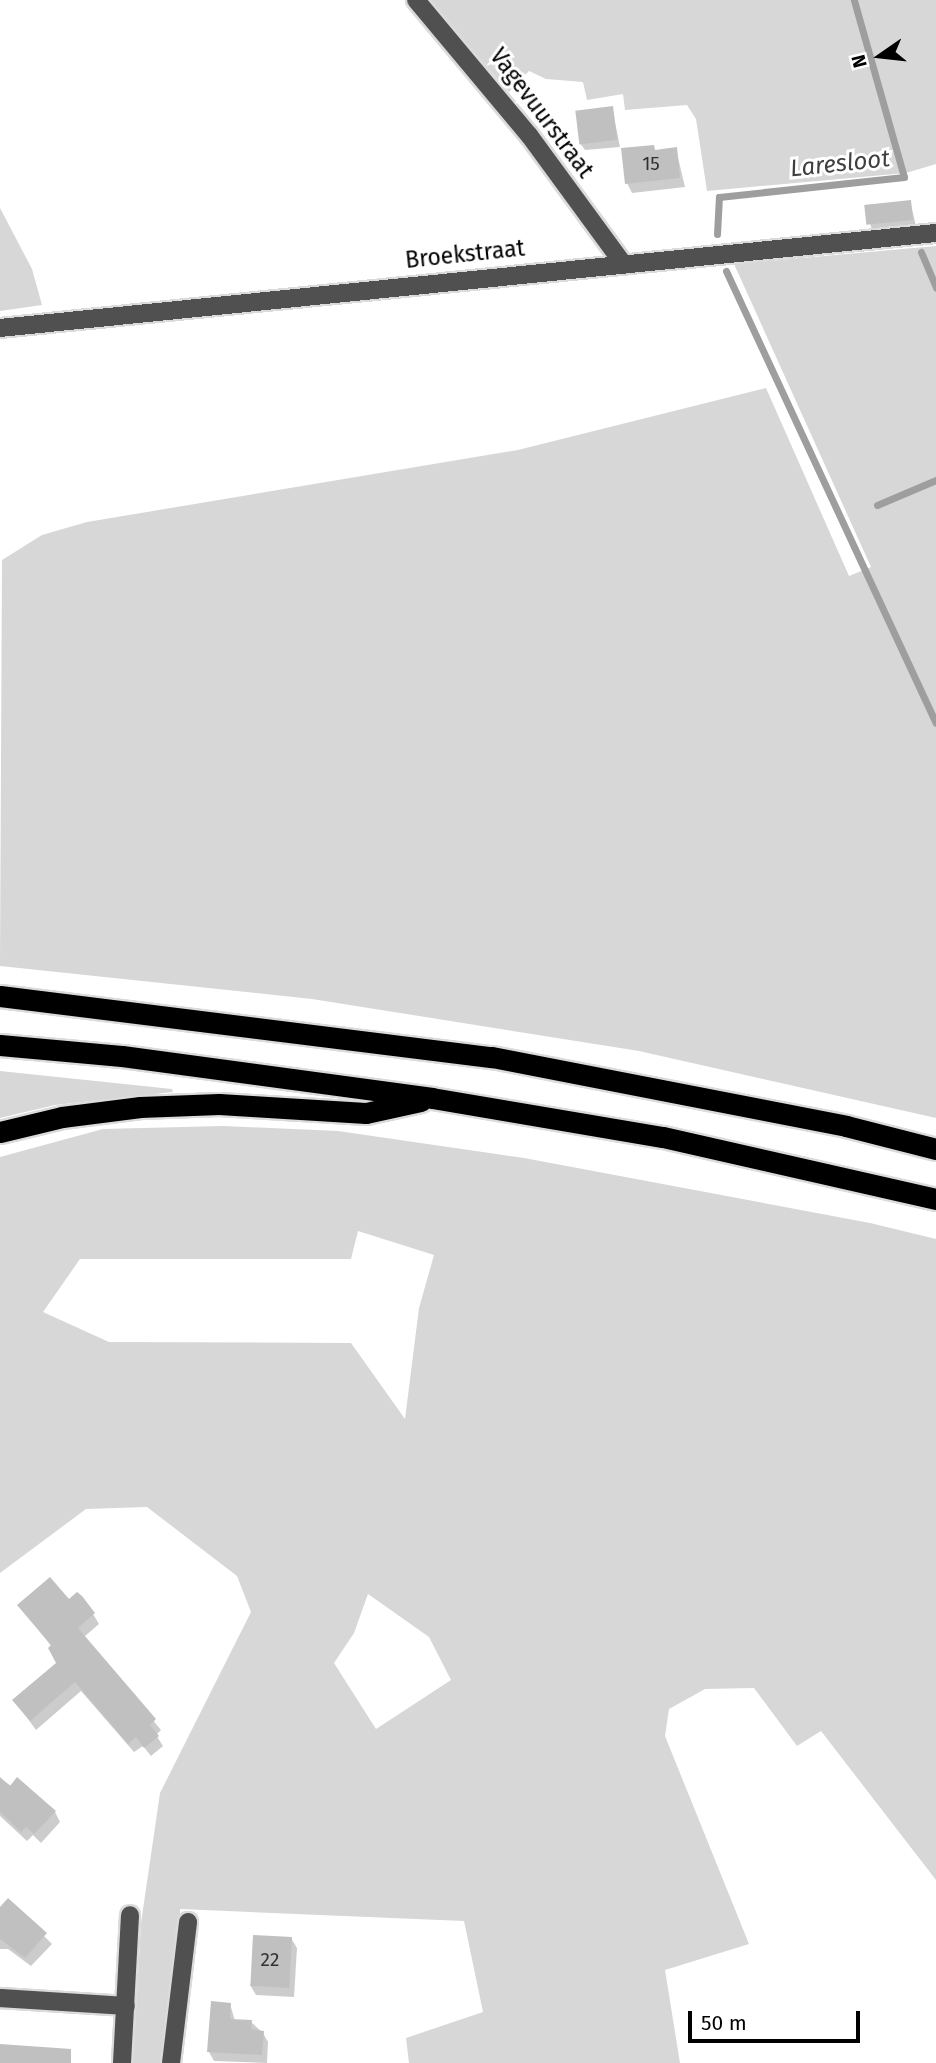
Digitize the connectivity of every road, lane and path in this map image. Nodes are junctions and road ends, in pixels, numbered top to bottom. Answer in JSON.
{"nodes":[{"id":1,"x":416,"y":0,"type":"edge"},
{"id":2,"x":936,"y":233,"type":"edge"},
{"id":3,"x":622,"y":262,"type":"junction"},
{"id":4,"x":0,"y":328,"type":"edge"},
{"id":5,"x":0,"y":996,"type":"edge"},
{"id":6,"x":0,"y":1045,"type":"edge"},
{"id":7,"x":432,"y":1098,"type":"junction"},
{"id":8,"x":0,"y":1132,"type":"edge"},
{"id":9,"x":936,"y":1149,"type":"edge"},
{"id":10,"x":936,"y":1199,"type":"edge"},
{"id":11,"x":130,"y":1915,"type":"dead end"},
{"id":12,"x":188,"y":1922,"type":"dead end"},
{"id":13,"x":0,"y":1998,"type":"edge"},
{"id":14,"x":126,"y":2006,"type":"junction"},
{"id":15,"x":122,"y":2063,"type":"edge"},
{"id":16,"x":171,"y":2063,"type":"edge"}],
"edges":[{"from":1,"to":3,"type":"street","name":"Vagevuurstraat"},
{"from":2,"to":3,"type":"street","name":"Broekstraat"},
{"from":3,"to":4,"type":"street","name":"Broekstraat"},
{"from":5,"to":9,"type":"highway"},
{"from":6,"to":7,"type":"highway"},
{"from":7,"to":8,"type":"highway"},
{"from":7,"to":10,"type":"highway"},
{"from":11,"to":14,"type":"street"},
{"from":12,"to":16,"type":"street"},
{"from":13,"to":14,"type":"street"},
{"from":14,"to":15,"type":"street"}]}
